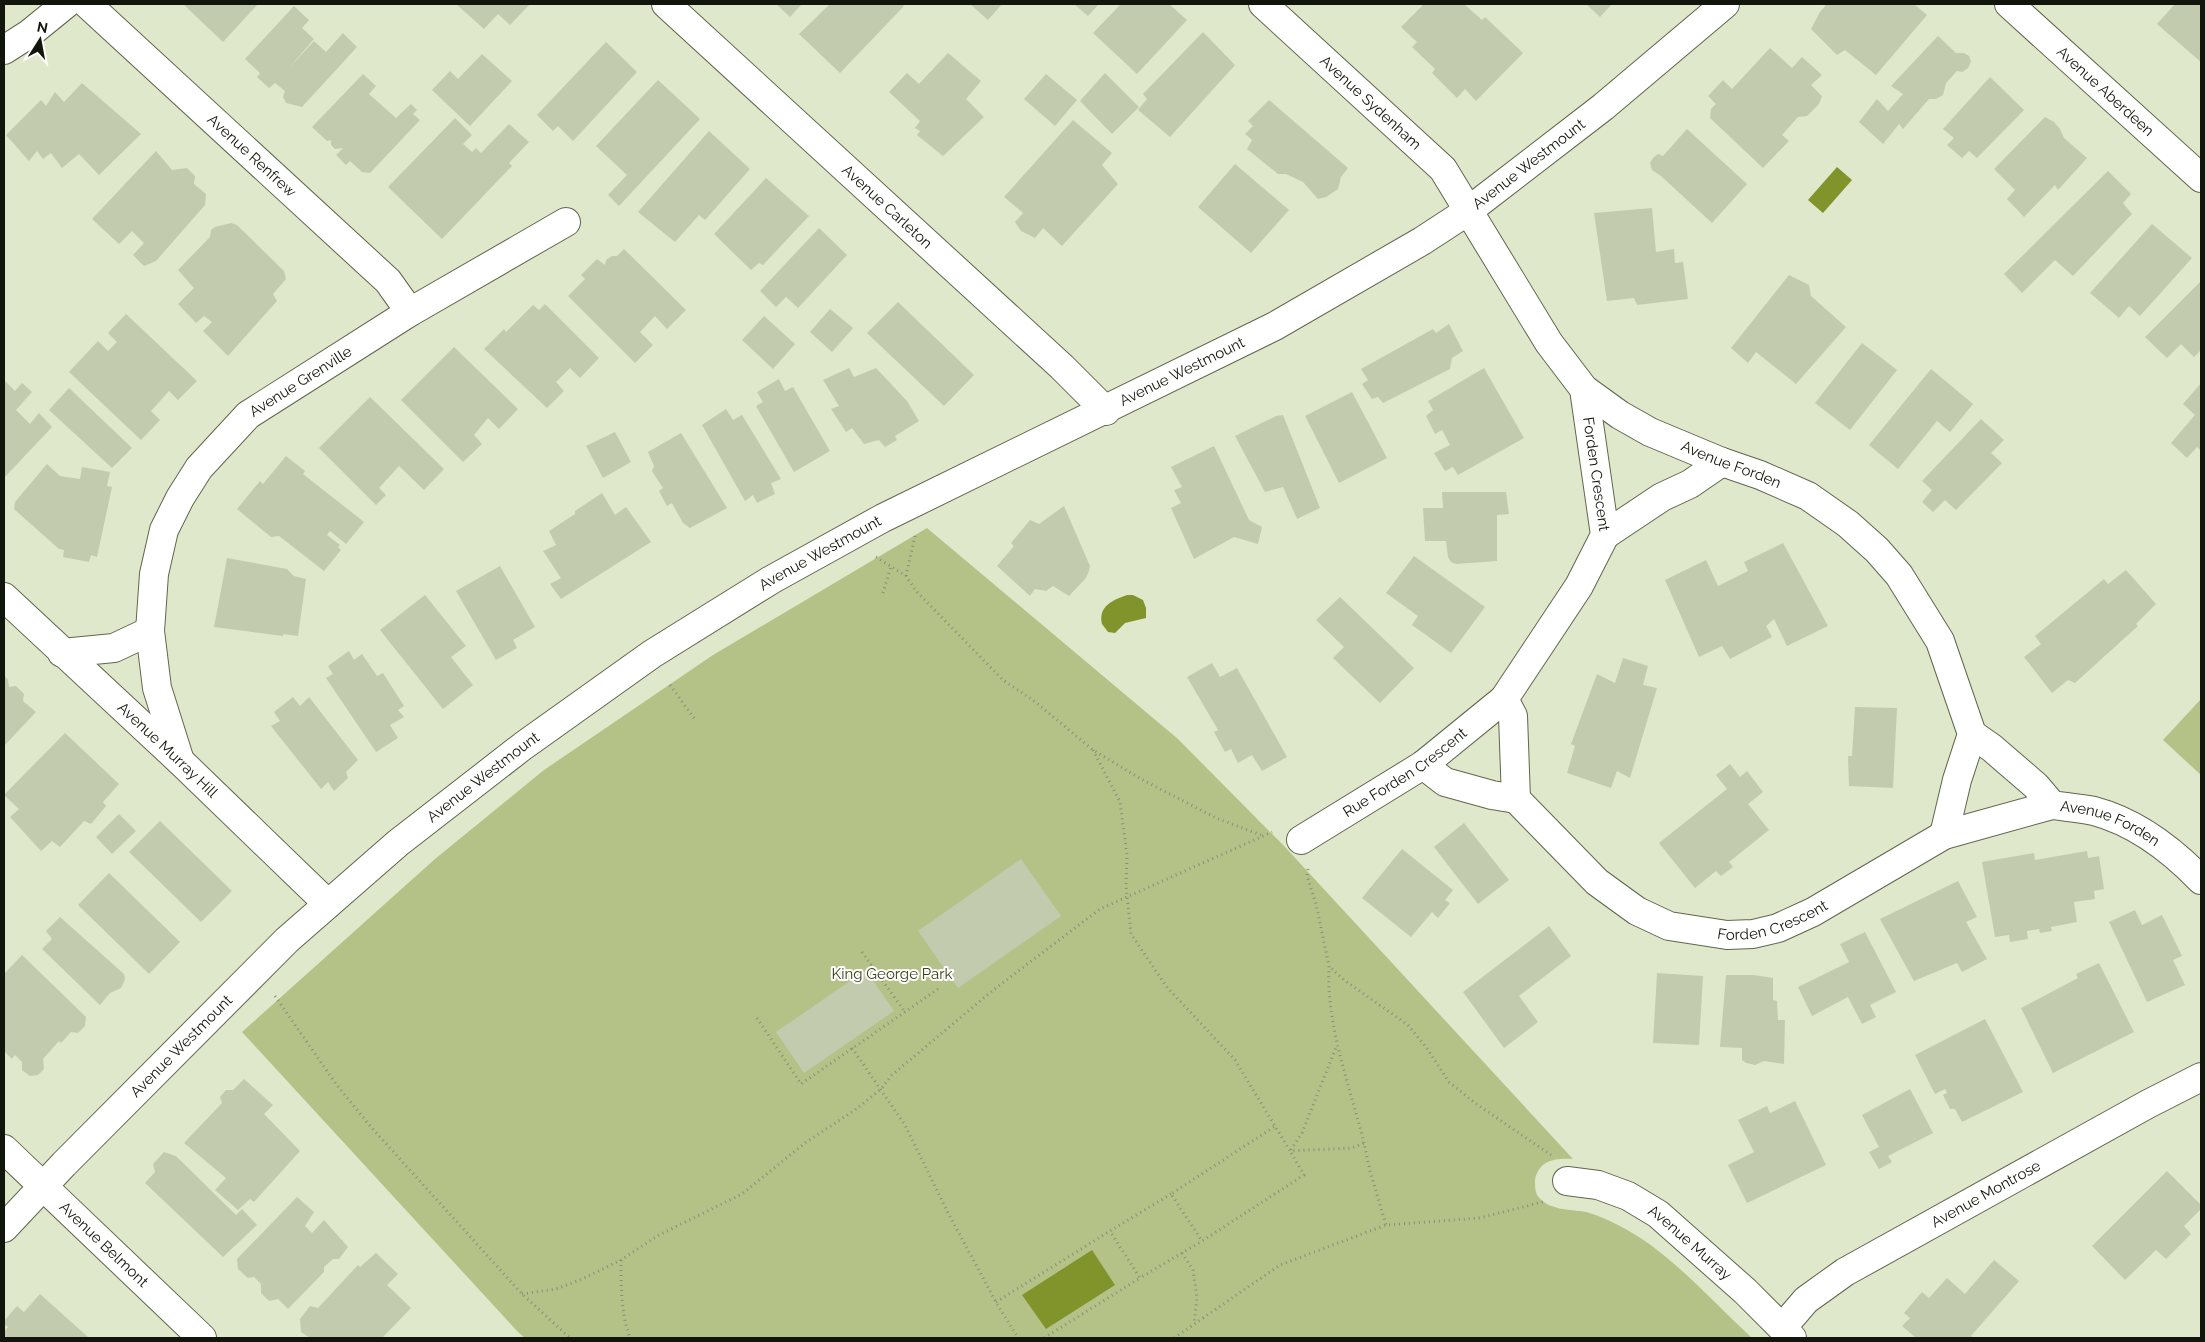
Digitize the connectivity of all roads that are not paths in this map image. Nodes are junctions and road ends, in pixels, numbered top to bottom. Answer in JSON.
{"nodes":[{"id":1,"x":66,"y":4,"type":"edge"},
{"id":2,"x":87,"y":4,"type":"edge"},
{"id":3,"x":666,"y":4,"type":"edge"},
{"id":4,"x":1263,"y":4,"type":"edge"},
{"id":5,"x":1725,"y":4,"type":"edge"},
{"id":6,"x":2009,"y":4,"type":"edge"},
{"id":7,"x":4,"y":50,"type":"edge"},
{"id":8,"x":2201,"y":178,"type":"edge"},
{"id":9,"x":1468,"y":211,"type":"junction"},
{"id":10,"x":566,"y":222,"type":"dead end"},
{"id":11,"x":410,"y":312,"type":"junction"},
{"id":12,"x":1584,"y":389,"type":"junction"},
{"id":13,"x":1106,"y":411,"type":"junction"},
{"id":14,"x":1722,"y":462,"type":"junction"},
{"id":15,"x":1605,"y":535,"type":"junction"},
{"id":16,"x":4,"y":597,"type":"edge"},
{"id":17,"x":150,"y":631,"type":"junction"},
{"id":18,"x":62,"y":653,"type":"junction"},
{"id":19,"x":1504,"y":699,"type":"junction"},
{"id":20,"x":1972,"y":734,"type":"junction"},
{"id":21,"x":180,"y":761,"type":"junction"},
{"id":22,"x":1423,"y":765,"type":"junction"},
{"id":23,"x":1516,"y":799,"type":"junction"},
{"id":24,"x":2052,"y":805,"type":"junction"},
{"id":25,"x":1944,"y":835,"type":"junction"},
{"id":26,"x":1296,"y":844,"type":"road end"},
{"id":27,"x":2201,"y":880,"type":"edge"},
{"id":28,"x":328,"y":904,"type":"junction"},
{"id":29,"x":2201,"y":1078,"type":"edge"},
{"id":30,"x":4,"y":1150,"type":"edge"},
{"id":31,"x":1567,"y":1181,"type":"dead end"},
{"id":32,"x":42,"y":1186,"type":"junction"},
{"id":33,"x":4,"y":1228,"type":"edge"},
{"id":34,"x":1787,"y":1333,"type":"edge"},
{"id":35,"x":202,"y":1338,"type":"edge"}],
"edges":[{"from":1,"to":7,"type":"street"},
{"from":2,"to":11,"type":"street","name":"Avenue Renfrew"},
{"from":3,"to":13,"type":"street","name":"Avenue Carleton"},
{"from":4,"to":9,"type":"street","name":"Avenue Sydenham"},
{"from":5,"to":9,"type":"street","name":"Avenue Westmount"},
{"from":6,"to":8,"type":"street","name":"Avenue Aberdeen"},
{"from":9,"to":12,"type":"street","name":"Avenue Forden"},
{"from":9,"to":13,"type":"street","name":"Avenue Westmount"},
{"from":10,"to":11,"type":"street","name":"Avenue Grenville"},
{"from":11,"to":17,"type":"street","name":"Avenue Grenville"},
{"from":12,"to":14,"type":"street","name":"Avenue Forden"},
{"from":12,"to":15,"type":"street","name":"Forden Crescent"},
{"from":13,"to":28,"type":"street","name":"Avenue Westmount"},
{"from":14,"to":15,"type":"street"},
{"from":14,"to":20,"type":"street","name":"Avenue Forden"},
{"from":15,"to":19,"type":"street","name":"Forden Crescent"},
{"from":16,"to":18,"type":"street","name":"Avenue Murray Hill"},
{"from":17,"to":18,"type":"street"},
{"from":17,"to":21,"type":"street","name":"Avenue Grenville"},
{"from":18,"to":21,"type":"street","name":"Avenue Murray Hill"},
{"from":19,"to":22,"type":"street","name":"Rue Forden Crescent"},
{"from":19,"to":23,"type":"street"},
{"from":20,"to":24,"type":"street","name":"Avenue Forden"},
{"from":20,"to":25,"type":"street"},
{"from":21,"to":28,"type":"street","name":"Avenue Murray Hill"},
{"from":22,"to":23,"type":"street"},
{"from":22,"to":26,"type":"street","name":"Rue Forden Crescent"},
{"from":23,"to":25,"type":"street","name":"Forden Crescent"},
{"from":24,"to":25,"type":"street","name":"Forden Crescent"},
{"from":24,"to":27,"type":"street","name":"Avenue Forden"},
{"from":28,"to":32,"type":"street","name":"Avenue Westmount"},
{"from":29,"to":34,"type":"street","name":"Avenue Montrose"},
{"from":30,"to":32,"type":"street","name":"Avenue Belmont"},
{"from":31,"to":34,"type":"street","name":"Avenue Murray"},
{"from":32,"to":33,"type":"street","name":"Avenue Westmount"},
{"from":32,"to":35,"type":"street","name":"Avenue Belmont"}]}
